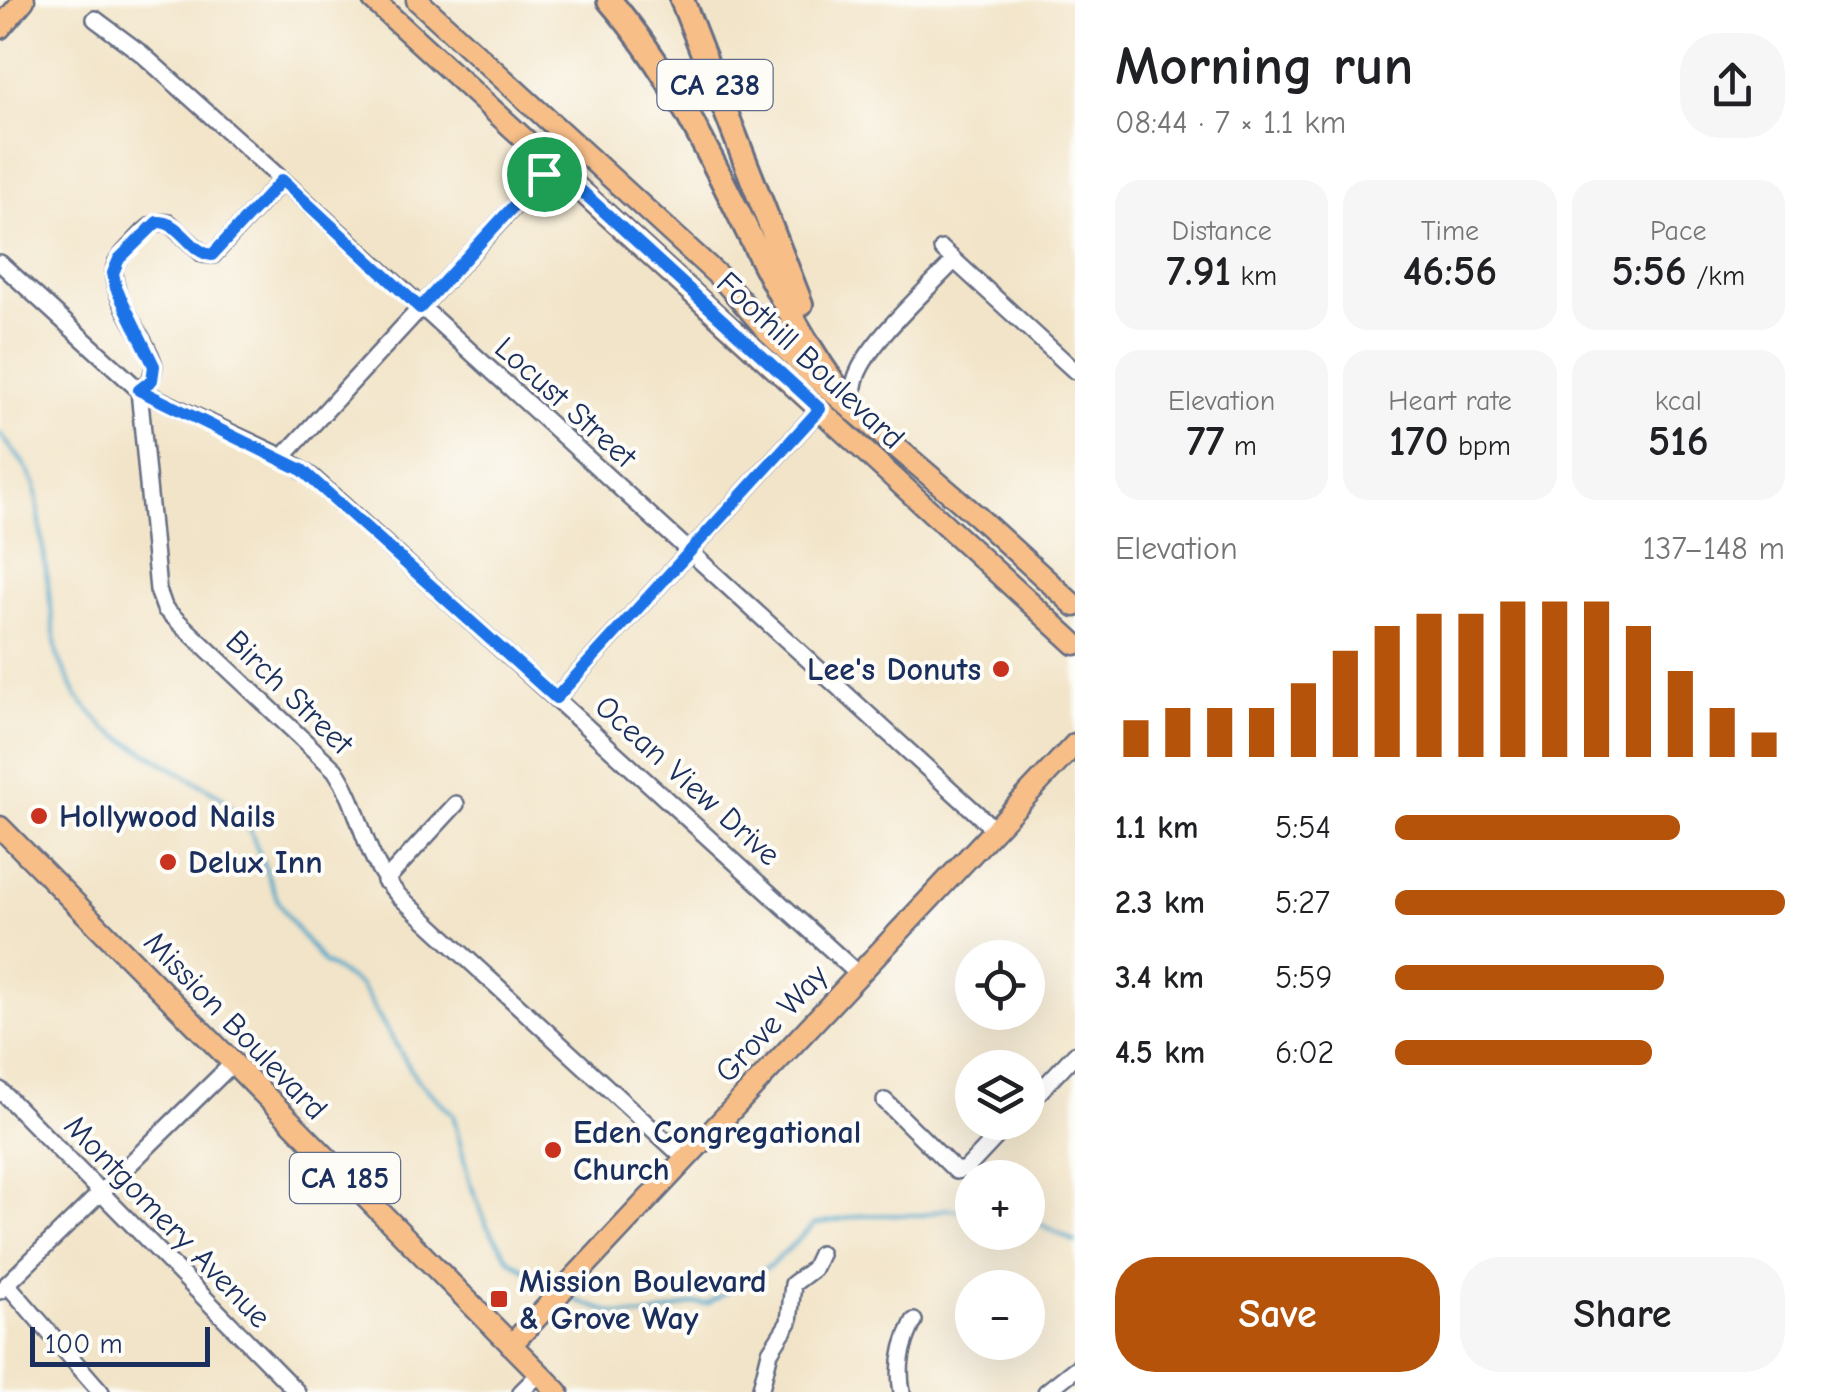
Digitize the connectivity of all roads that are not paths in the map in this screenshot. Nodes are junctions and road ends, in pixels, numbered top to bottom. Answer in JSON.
{"nodes":[{"id":1,"x":24,"y":0,"type":"edge"},
{"id":2,"x":373,"y":0,"type":"edge"},
{"id":3,"x":417,"y":0,"type":"edge"},
{"id":4,"x":609,"y":0,"type":"edge"},
{"id":5,"x":682,"y":0,"type":"edge"},
{"id":6,"x":692,"y":0,"type":"edge"},
{"id":7,"x":95,"y":19,"type":"dead end"},
{"id":8,"x":0,"y":28,"type":"edge"},
{"id":9,"x":552,"y":164,"type":"junction"},
{"id":10,"x":748,"y":169,"type":"junction"},
{"id":11,"x":282,"y":180,"type":"junction"},
{"id":12,"x":0,"y":263,"type":"edge"},
{"id":13,"x":420,"y":308,"type":"junction"},
{"id":14,"x":1075,"y":371,"type":"edge"},
{"id":15,"x":139,"y":390,"type":"junction"},
{"id":16,"x":820,"y":409,"type":"junction"},
{"id":17,"x":854,"y":410,"type":"junction"},
{"id":18,"x":282,"y":457,"type":"junction"},
{"id":19,"x":691,"y":552,"type":"junction"},
{"id":20,"x":1075,"y":606,"type":"edge"},
{"id":21,"x":1075,"y":644,"type":"edge"},
{"id":22,"x":556,"y":698,"type":"junction"},
{"id":23,"x":1075,"y":744,"type":"edge"},
{"id":24,"x":456,"y":804,"type":"dead end"},
{"id":25,"x":0,"y":827,"type":"edge"},
{"id":26,"x":996,"y":831,"type":"junction"},
{"id":27,"x":386,"y":881,"type":"junction"},
{"id":28,"x":858,"y":974,"type":"junction"},
{"id":29,"x":1075,"y":1054,"type":"edge"},
{"id":30,"x":232,"y":1064,"type":"junction"},
{"id":31,"x":1045,"y":1086,"type":"edge"},
{"id":32,"x":0,"y":1090,"type":"edge"},
{"id":33,"x":885,"y":1100,"type":"dead end"},
{"id":34,"x":993,"y":1140,"type":"edge"},
{"id":35,"x":684,"y":1158,"type":"junction"},
{"id":36,"x":103,"y":1192,"type":"junction"},
{"id":37,"x":820,"y":1254,"type":"dead end"},
{"id":38,"x":4,"y":1287,"type":"edge"},
{"id":39,"x":914,"y":1321,"type":"dead end"},
{"id":40,"x":511,"y":1344,"type":"junction"},
{"id":41,"x":1075,"y":1369,"type":"edge"},
{"id":42,"x":539,"y":1374,"type":"junction"},
{"id":43,"x":101,"y":1392,"type":"edge"},
{"id":44,"x":296,"y":1392,"type":"edge"},
{"id":45,"x":521,"y":1392,"type":"edge"},
{"id":46,"x":558,"y":1392,"type":"edge"},
{"id":47,"x":760,"y":1392,"type":"edge"},
{"id":48,"x":902,"y":1392,"type":"edge"},
{"id":49,"x":1046,"y":1392,"type":"edge"}],
"edges":[{"from":1,"to":8,"type":"main road"},
{"from":2,"to":9,"type":"main road","name":"Foothill Boulevard"},
{"from":3,"to":17,"type":"main road","name":"Foothill Boulevard"},
{"from":4,"to":17,"type":"highway"},
{"from":5,"to":10,"type":"highway","number":"CA 238"},
{"from":6,"to":10,"type":"highway"},
{"from":7,"to":11,"type":"street","name":"Locust Street"},
{"from":9,"to":13,"type":"street"},
{"from":9,"to":16,"type":"main road","name":"Foothill Boulevard"},
{"from":10,"to":17,"type":"highway","number":"CA 238"},
{"from":11,"to":13,"type":"street","name":"Locust Street"},
{"from":11,"to":15,"type":"street","name":"Birch Street"},
{"from":12,"to":15,"type":"street"},
{"from":13,"to":18,"type":"street"},
{"from":13,"to":19,"type":"street","name":"Locust Street"},
{"from":14,"to":17,"type":"street"},
{"from":15,"to":18,"type":"street","name":"Ocean View Drive"},
{"from":15,"to":27,"type":"street","name":"Birch Street"},
{"from":16,"to":19,"type":"street"},
{"from":16,"to":21,"type":"main road","name":"Foothill Boulevard"},
{"from":17,"to":20,"type":"main road","name":"Foothill Boulevard"},
{"from":18,"to":22,"type":"street","name":"Ocean View Drive"},
{"from":19,"to":22,"type":"street"},
{"from":19,"to":26,"type":"street","name":"Locust Street"},
{"from":22,"to":28,"type":"street","name":"Ocean View Drive"},
{"from":23,"to":26,"type":"main road","name":"Grove Way"},
{"from":24,"to":27,"type":"street"},
{"from":25,"to":30,"type":"main road","name":"Mission Boulevard","number":"CA 185"},
{"from":26,"to":28,"type":"main road","name":"Grove Way"},
{"from":27,"to":35,"type":"street","name":"Birch Street"},
{"from":28,"to":35,"type":"main road","name":"Grove Way"},
{"from":29,"to":31,"type":"street"},
{"from":30,"to":36,"type":"street"},
{"from":30,"to":40,"type":"main road","name":"Mission Boulevard","number":"CA 185"},
{"from":32,"to":36,"type":"street","name":"Montgomery Avenue"},
{"from":33,"to":34,"type":"street"},
{"from":35,"to":40,"type":"main road","name":"Grove Way"},
{"from":36,"to":38,"type":"street"},
{"from":36,"to":44,"type":"street","name":"Montgomery Avenue"},
{"from":37,"to":47,"type":"street"},
{"from":38,"to":43,"type":"street"},
{"from":39,"to":48,"type":"street"},
{"from":40,"to":42,"type":"main road","name":"Mission Boulevard","number":"CA 185"},
{"from":41,"to":49,"type":"street"},
{"from":42,"to":45,"type":"street"},
{"from":42,"to":46,"type":"main road","name":"Mission Boulevard","number":"CA 185"}]}
